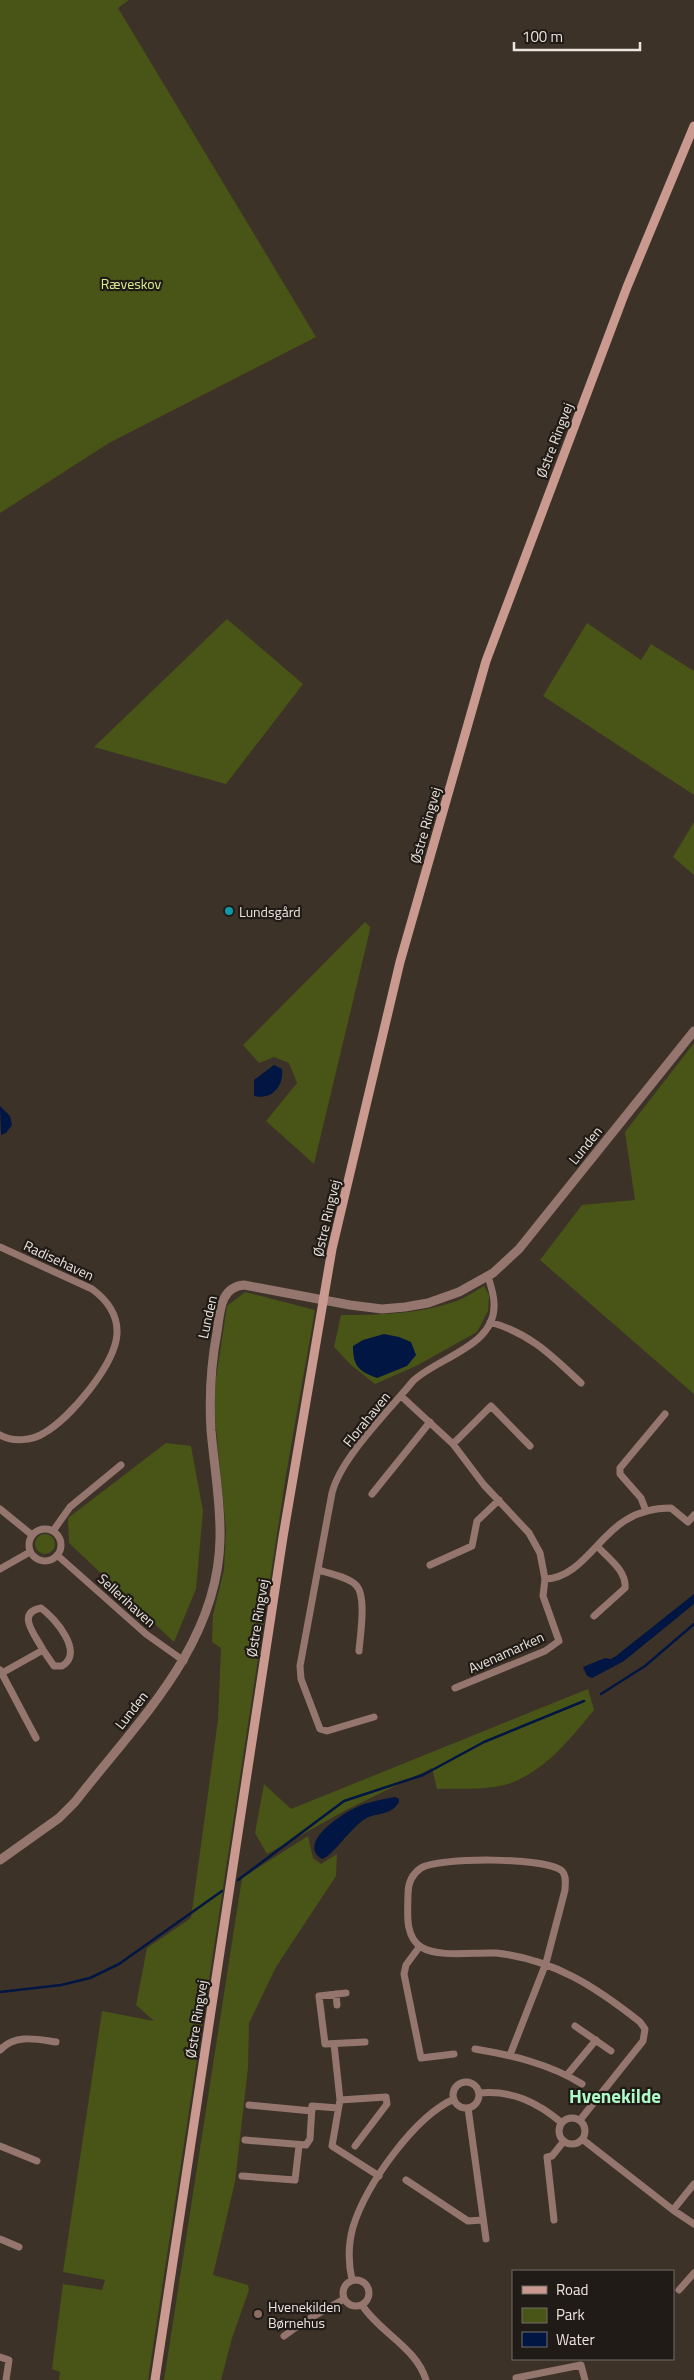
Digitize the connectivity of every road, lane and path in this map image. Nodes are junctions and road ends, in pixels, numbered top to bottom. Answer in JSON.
{"nodes":[{"id":1,"x":694,"y":126,"type":"edge"},
{"id":2,"x":694,"y":1031,"type":"edge"},
{"id":3,"x":0,"y":1247,"type":"edge"},
{"id":4,"x":488,"y":1276,"type":"junction"},
{"id":5,"x":490,"y":1322,"type":"junction"},
{"id":6,"x":581,"y":1383,"type":"dead end"},
{"id":7,"x":401,"y":1396,"type":"junction"},
{"id":8,"x":665,"y":1414,"type":"dead end"},
{"id":9,"x":430,"y":1422,"type":"junction"},
{"id":10,"x":0,"y":1435,"type":"edge"},
{"id":11,"x":453,"y":1444,"type":"junction"},
{"id":12,"x":530,"y":1446,"type":"dead end"},
{"id":13,"x":121,"y":1465,"type":"dead end"},
{"id":14,"x":372,"y":1494,"type":"dead end"},
{"id":15,"x":499,"y":1500,"type":"junction"},
{"id":16,"x":0,"y":1509,"type":"edge"},
{"id":17,"x":646,"y":1511,"type":"junction"},
{"id":18,"x":694,"y":1515,"type":"edge"},
{"id":19,"x":52,"y":1531,"type":"junction"},
{"id":20,"x":32,"y":1535,"type":"junction"},
{"id":21,"x":597,"y":1546,"type":"junction"},
{"id":22,"x":30,"y":1552,"type":"junction"},
{"id":23,"x":57,"y":1554,"type":"junction"},
{"id":24,"x":430,"y":1565,"type":"dead end"},
{"id":25,"x":0,"y":1569,"type":"edge"},
{"id":26,"x":319,"y":1570,"type":"junction"},
{"id":27,"x":545,"y":1579,"type":"junction"},
{"id":28,"x":594,"y":1616,"type":"dead end"},
{"id":29,"x":43,"y":1650,"type":"junction"},
{"id":30,"x":359,"y":1651,"type":"dead end"},
{"id":31,"x":184,"y":1661,"type":"junction"},
{"id":32,"x":2,"y":1675,"type":"edge"},
{"id":33,"x":455,"y":1688,"type":"dead end"},
{"id":34,"x":374,"y":1717,"type":"dead end"},
{"id":35,"x":36,"y":1738,"type":"dead end"},
{"id":36,"x":0,"y":1860,"type":"edge"},
{"id":37,"x":420,"y":1946,"type":"junction"},
{"id":38,"x":546,"y":1963,"type":"junction"},
{"id":39,"x":346,"y":1993,"type":"dead end"},
{"id":40,"x":336,"y":1994,"type":"junction"},
{"id":41,"x":337,"y":2005,"type":"dead end"},
{"id":42,"x":575,"y":2026,"type":"dead end"},
{"id":43,"x":596,"y":2040,"type":"junction"},
{"id":44,"x":56,"y":2042,"type":"dead end"},
{"id":45,"x":365,"y":2042,"type":"dead end"},
{"id":46,"x":334,"y":2044,"type":"junction"},
{"id":47,"x":474,"y":2049,"type":"dead end"},
{"id":48,"x":0,"y":2050,"type":"edge"},
{"id":49,"x":611,"y":2051,"type":"dead end"},
{"id":50,"x":454,"y":2054,"type":"dead end"},
{"id":51,"x":510,"y":2055,"type":"junction"},
{"id":52,"x":567,"y":2075,"type":"junction"},
{"id":53,"x":582,"y":2084,"type":"dead end"},
{"id":54,"x":479,"y":2093,"type":"junction"},
{"id":55,"x":454,"y":2099,"type":"junction"},
{"id":56,"x":340,"y":2100,"type":"junction"},
{"id":57,"x":249,"y":2105,"type":"dead end"},
{"id":58,"x":338,"y":2108,"type":"junction"},
{"id":59,"x":468,"y":2108,"type":"junction"},
{"id":60,"x":312,"y":2111,"type":"junction"},
{"id":61,"x":580,"y":2120,"type":"junction"},
{"id":62,"x":562,"y":2122,"type":"junction"},
{"id":63,"x":582,"y":2139,"type":"junction"},
{"id":64,"x":245,"y":2140,"type":"dead end"},
{"id":65,"x":564,"y":2141,"type":"junction"},
{"id":66,"x":0,"y":2146,"type":"edge"},
{"id":67,"x":299,"y":2146,"type":"junction"},
{"id":68,"x":356,"y":2146,"type":"dead end"},
{"id":69,"x":37,"y":2161,"type":"dead end"},
{"id":70,"x":242,"y":2176,"type":"dead end"},
{"id":71,"x":379,"y":2176,"type":"junction"},
{"id":72,"x":406,"y":2180,"type":"dead end"},
{"id":73,"x":694,"y":2184,"type":"edge"},
{"id":74,"x":672,"y":2210,"type":"junction"},
{"id":75,"x":484,"y":2220,"type":"junction"},
{"id":76,"x":554,"y":2220,"type":"dead end"},
{"id":77,"x":694,"y":2224,"type":"edge"},
{"id":78,"x":0,"y":2239,"type":"edge"},
{"id":79,"x":486,"y":2239,"type":"dead end"},
{"id":80,"x":19,"y":2247,"type":"dead end"},
{"id":81,"x":694,"y":2273,"type":"edge"},
{"id":82,"x":352,"y":2280,"type":"junction"},
{"id":83,"x":679,"y":2290,"type":"dead end"},
{"id":84,"x":344,"y":2299,"type":"junction"},
{"id":85,"x":362,"y":2304,"type":"junction"},
{"id":86,"x":284,"y":2336,"type":"dead end"},
{"id":87,"x":0,"y":2357,"type":"edge"},
{"id":88,"x":516,"y":2378,"type":"dead end"},
{"id":89,"x":6,"y":2380,"type":"edge"},
{"id":90,"x":155,"y":2380,"type":"edge"},
{"id":91,"x":426,"y":2380,"type":"edge"},
{"id":92,"x":585,"y":2380,"type":"edge"}],
"edges":[{"from":1,"to":90,"type":"main road","name":"Østre Ringvej"},
{"from":2,"to":4,"type":"street","name":"Lunden"},
{"from":3,"to":10,"type":"street","name":"Radisehaven"},
{"from":4,"to":5,"type":"street","name":"Florahaven"},
{"from":4,"to":31,"type":"street","name":"Lunden"},
{"from":5,"to":6,"type":"street"},
{"from":5,"to":7,"type":"street","name":"Florahaven"},
{"from":7,"to":9,"type":"street","name":"Avenamarken"},
{"from":7,"to":26,"type":"street","name":"Florahaven"},
{"from":8,"to":17,"type":"street"},
{"from":9,"to":11,"type":"street","name":"Avenamarken"},
{"from":9,"to":14,"type":"street"},
{"from":11,"to":12,"type":"street"},
{"from":11,"to":15,"type":"street","name":"Avenamarken"},
{"from":13,"to":19,"type":"street"},
{"from":15,"to":24,"type":"street"},
{"from":15,"to":27,"type":"street","name":"Avenamarken"},
{"from":16,"to":20,"type":"street"},
{"from":17,"to":18,"type":"street"},
{"from":17,"to":21,"type":"street"},
{"from":19,"to":20,"type":"street"},
{"from":19,"to":23,"type":"street"},
{"from":20,"to":22,"type":"street"},
{"from":21,"to":27,"type":"street"},
{"from":21,"to":28,"type":"street"},
{"from":22,"to":23,"type":"street"},
{"from":22,"to":25,"type":"street"},
{"from":23,"to":31,"type":"street","name":"Sellerihaven"},
{"from":26,"to":30,"type":"street"},
{"from":26,"to":34,"type":"street","name":"Florahaven"},
{"from":27,"to":33,"type":"street","name":"Avenamarken"},
{"from":29,"to":29,"type":"street"},
{"from":29,"to":32,"type":"street"},
{"from":31,"to":36,"type":"street","name":"Lunden"},
{"from":32,"to":35,"type":"street"},
{"from":37,"to":38,"type":"street"},
{"from":37,"to":38,"type":"street"},
{"from":37,"to":50,"type":"street"},
{"from":38,"to":51,"type":"street"},
{"from":38,"to":61,"type":"street"},
{"from":39,"to":40,"type":"street"},
{"from":40,"to":41,"type":"street"},
{"from":40,"to":46,"type":"street"},
{"from":42,"to":43,"type":"street"},
{"from":43,"to":49,"type":"street"},
{"from":43,"to":52,"type":"street"},
{"from":44,"to":48,"type":"street"},
{"from":45,"to":46,"type":"street"},
{"from":46,"to":56,"type":"street"},
{"from":47,"to":51,"type":"street"},
{"from":51,"to":52,"type":"street"},
{"from":52,"to":53,"type":"street"},
{"from":54,"to":55,"type":"street"},
{"from":54,"to":59,"type":"street"},
{"from":54,"to":62,"type":"street"},
{"from":55,"to":59,"type":"street"},
{"from":55,"to":71,"type":"street"},
{"from":56,"to":58,"type":"street"},
{"from":56,"to":68,"type":"street"},
{"from":57,"to":60,"type":"street"},
{"from":58,"to":60,"type":"street"},
{"from":58,"to":71,"type":"street"},
{"from":59,"to":75,"type":"street"},
{"from":60,"to":67,"type":"street"},
{"from":61,"to":62,"type":"street"},
{"from":61,"to":63,"type":"street"},
{"from":62,"to":65,"type":"street"},
{"from":63,"to":65,"type":"street"},
{"from":63,"to":74,"type":"street"},
{"from":64,"to":67,"type":"street"},
{"from":65,"to":76,"type":"street"},
{"from":66,"to":69,"type":"street"},
{"from":67,"to":70,"type":"street"},
{"from":71,"to":82,"type":"street"},
{"from":72,"to":75,"type":"street"},
{"from":73,"to":74,"type":"street"},
{"from":74,"to":77,"type":"street"},
{"from":75,"to":79,"type":"street"},
{"from":78,"to":80,"type":"street"},
{"from":81,"to":83,"type":"street"},
{"from":82,"to":84,"type":"street"},
{"from":82,"to":85,"type":"street"},
{"from":84,"to":85,"type":"street"},
{"from":84,"to":86,"type":"street"},
{"from":85,"to":91,"type":"street"},
{"from":87,"to":89,"type":"street"},
{"from":88,"to":92,"type":"street"}]}
